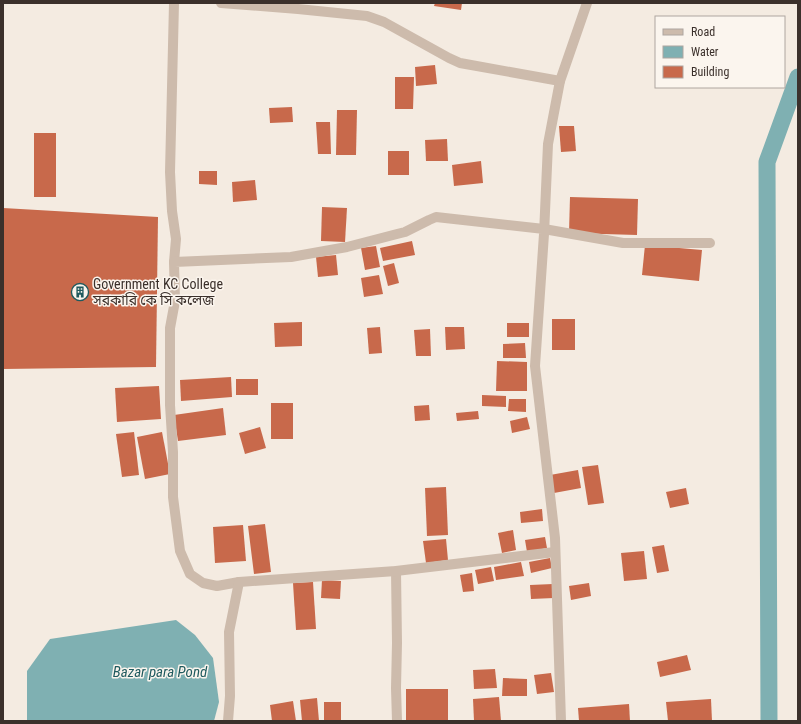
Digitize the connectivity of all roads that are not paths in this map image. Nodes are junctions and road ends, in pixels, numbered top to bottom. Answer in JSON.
{"nodes":[{"id":1,"x":174,"y":3,"type":"edge"},
{"id":2,"x":221,"y":3,"type":"edge"},
{"id":3,"x":587,"y":3,"type":"edge"},
{"id":4,"x":560,"y":81,"type":"junction"},
{"id":5,"x":544,"y":229,"type":"junction"},
{"id":6,"x":710,"y":243,"type":"dead end"},
{"id":7,"x":174,"y":262,"type":"junction"},
{"id":8,"x":555,"y":552,"type":"junction"},
{"id":9,"x":396,"y":571,"type":"junction"},
{"id":10,"x":239,"y":582,"type":"junction"},
{"id":11,"x":228,"y":721,"type":"edge"},
{"id":12,"x":397,"y":721,"type":"edge"},
{"id":13,"x":561,"y":721,"type":"edge"}],
"edges":[{"from":1,"to":7,"type":"street"},
{"from":2,"to":4,"type":"street"},
{"from":3,"to":4,"type":"street"},
{"from":4,"to":5,"type":"street"},
{"from":5,"to":6,"type":"street"},
{"from":5,"to":7,"type":"street"},
{"from":5,"to":8,"type":"street"},
{"from":7,"to":10,"type":"street"},
{"from":8,"to":9,"type":"street"},
{"from":8,"to":13,"type":"street"},
{"from":9,"to":10,"type":"street"},
{"from":9,"to":12,"type":"street"},
{"from":10,"to":11,"type":"street"}]}
